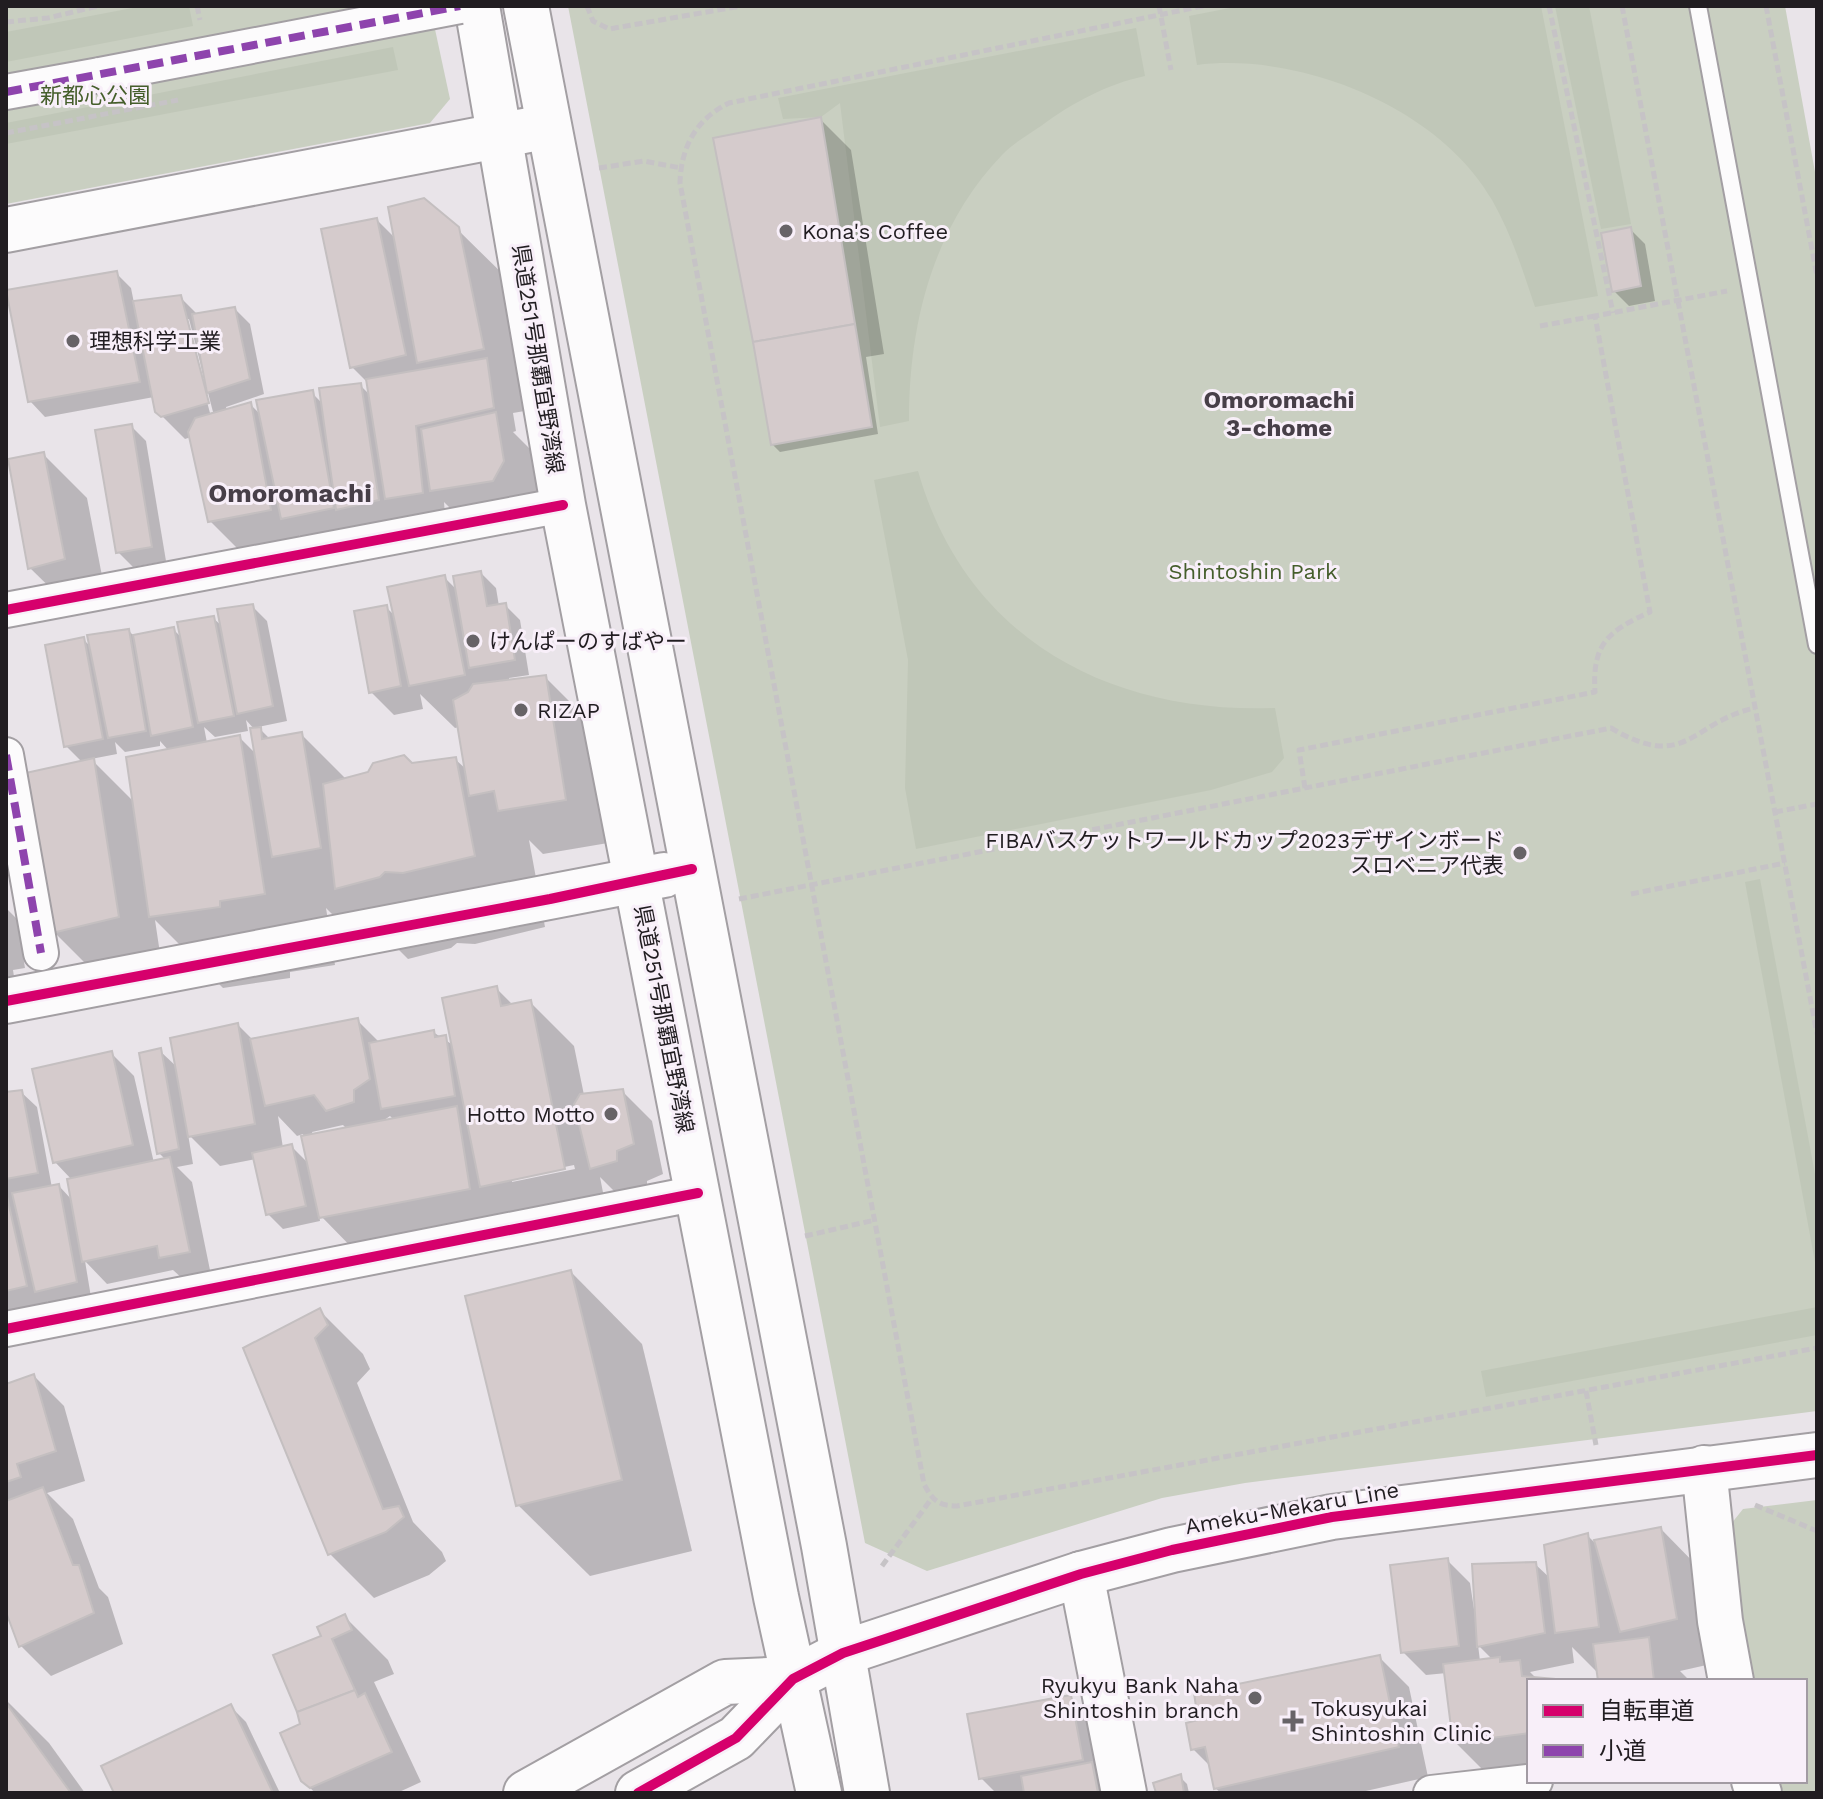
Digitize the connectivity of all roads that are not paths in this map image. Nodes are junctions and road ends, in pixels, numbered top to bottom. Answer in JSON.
{"nodes":[{"id":1,"x":460,"y":6,"type":"edge"},
{"id":2,"x":477,"y":6,"type":"edge"},
{"id":3,"x":526,"y":6,"type":"edge"},
{"id":4,"x":1698,"y":6,"type":"edge"},
{"id":5,"x":6,"y":92,"type":"edge"},
{"id":6,"x":551,"y":126,"type":"junction"},
{"id":7,"x":501,"y":135,"type":"junction"},
{"id":8,"x":6,"y":230,"type":"edge"},
{"id":9,"x":563,"y":505,"type":"junction"},
{"id":10,"x":6,"y":610,"type":"edge"},
{"id":11,"x":1817,"y":645,"type":"edge"},
{"id":12,"x":6,"y":755,"type":"edge"},
{"id":13,"x":692,"y":869,"type":"junction"},
{"id":14,"x":637,"y":881,"type":"junction"},
{"id":15,"x":41,"y":953,"type":"dead end"},
{"id":16,"x":6,"y":1001,"type":"edge"},
{"id":17,"x":698,"y":1193,"type":"junction"},
{"id":18,"x":6,"y":1329,"type":"edge"},
{"id":19,"x":1817,"y":1455,"type":"edge"},
{"id":20,"x":1704,"y":1468,"type":"junction"},
{"id":21,"x":1081,"y":1574,"type":"junction"},
{"id":22,"x":843,"y":1653,"type":"junction"},
{"id":23,"x":793,"y":1679,"type":"junction"},
{"id":24,"x":1731,"y":1679,"type":"edge"},
{"id":25,"x":1527,"y":1782,"type":"edge"},
{"id":26,"x":526,"y":1793,"type":"edge"},
{"id":27,"x":638,"y":1793,"type":"edge"},
{"id":28,"x":819,"y":1793,"type":"edge"},
{"id":29,"x":867,"y":1793,"type":"edge"},
{"id":30,"x":1124,"y":1793,"type":"edge"},
{"id":31,"x":1431,"y":1793,"type":"edge"}],
"edges":[{"from":1,"to":5,"type":"street","bridge":true},
{"from":2,"to":7,"type":"main road","name":"県道251号那覇宜野湾線"},
{"from":3,"to":6,"type":"main road"},
{"from":4,"to":11,"type":"lane"},
{"from":6,"to":7,"type":"main road"},
{"from":6,"to":13,"type":"main road"},
{"from":7,"to":8,"type":"main road"},
{"from":7,"to":9,"type":"main road","name":"県道251号那覇宜野湾線"},
{"from":9,"to":10,"type":"street"},
{"from":9,"to":14,"type":"main road","name":"県道251号那覇宜野湾線"},
{"from":12,"to":15,"type":"street"},
{"from":13,"to":14,"type":"main road"},
{"from":13,"to":22,"type":"main road"},
{"from":14,"to":16,"type":"main road"},
{"from":14,"to":17,"type":"main road","name":"県道251号那覇宜野湾線"},
{"from":17,"to":18,"type":"street"},
{"from":17,"to":23,"type":"main road","name":"県道251号那覇宜野湾線"},
{"from":19,"to":20,"type":"main road","name":"Ameku-Mekaru Line"},
{"from":20,"to":21,"type":"main road","name":"Ameku-Mekaru Line"},
{"from":20,"to":24,"type":"main road"},
{"from":21,"to":22,"type":"main road","name":"Ameku-Mekaru Line"},
{"from":21,"to":30,"type":"main road"},
{"from":22,"to":23,"type":"main road","name":"Ameku-Mekaru Line"},
{"from":22,"to":29,"type":"main road"},
{"from":23,"to":26,"type":"main road"},
{"from":23,"to":27,"type":"main road"},
{"from":23,"to":28,"type":"main road","name":"県道251号那覇宜野湾線"},
{"from":25,"to":31,"type":"street"}]}
